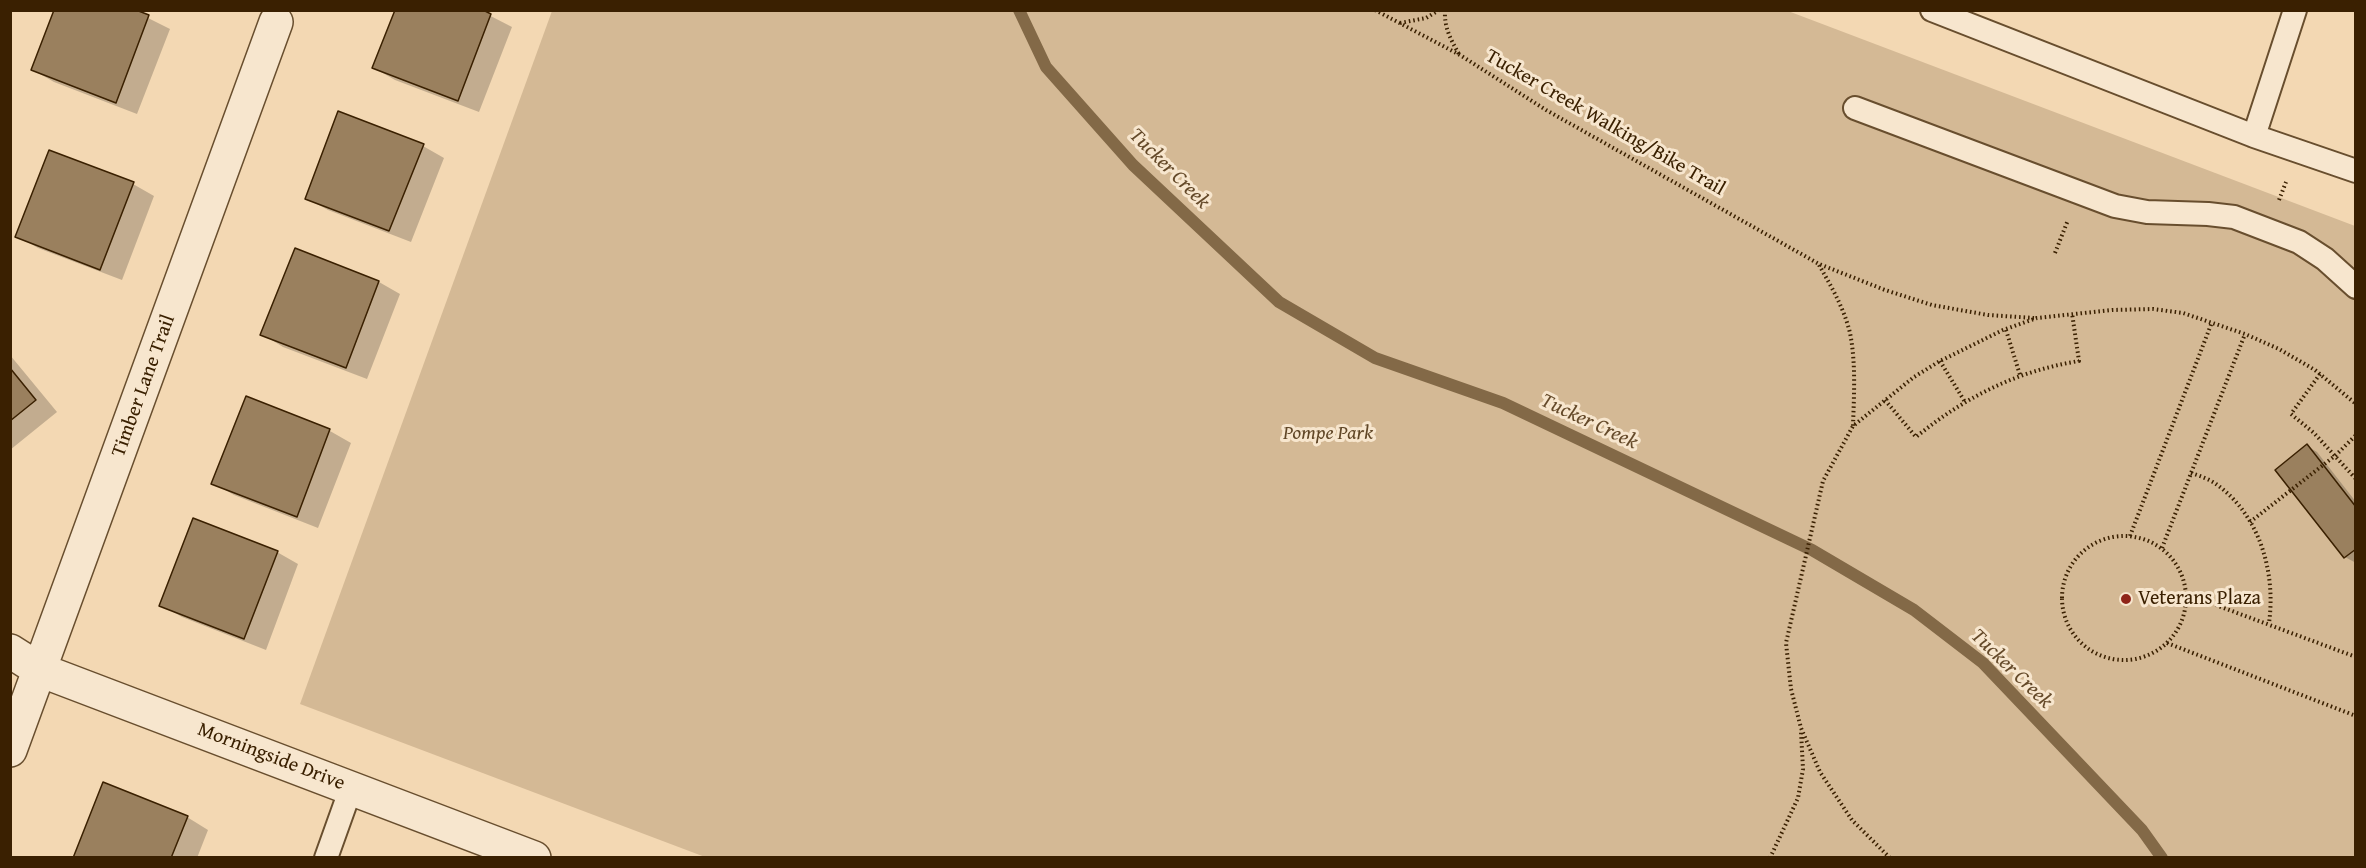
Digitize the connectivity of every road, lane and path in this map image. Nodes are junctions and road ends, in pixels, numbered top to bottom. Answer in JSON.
{"nodes":[{"id":1,"x":1375,"y":10,"type":"edge"},
{"id":2,"x":1439,"y":10,"type":"edge"},
{"id":3,"x":1445,"y":10,"type":"edge"},
{"id":4,"x":1932,"y":10,"type":"edge"},
{"id":5,"x":2295,"y":10,"type":"edge"},
{"id":6,"x":276,"y":22,"type":"dead end"},
{"id":7,"x":1400,"y":23,"type":"junction"},
{"id":8,"x":1460,"y":55,"type":"junction"},
{"id":9,"x":1855,"y":108,"type":"dead end"},
{"id":10,"x":2254,"y":136,"type":"junction"},
{"id":11,"x":2355,"y":171,"type":"edge"},
{"id":12,"x":2286,"y":182,"type":"dead end"},
{"id":13,"x":2277,"y":207,"type":"dead end"},
{"id":14,"x":1819,"y":264,"type":"junction"},
{"id":15,"x":2355,"y":287,"type":"edge"},
{"id":16,"x":2072,"y":314,"type":"junction"},
{"id":17,"x":2037,"y":318,"type":"junction"},
{"id":18,"x":2212,"y":322,"type":"junction"},
{"id":19,"x":2006,"y":330,"type":"junction"},
{"id":20,"x":2246,"y":334,"type":"junction"},
{"id":21,"x":1940,"y":361,"type":"junction"},
{"id":22,"x":2320,"y":374,"type":"junction"},
{"id":23,"x":2020,"y":375,"type":"junction"},
{"id":24,"x":1885,"y":400,"type":"junction"},
{"id":25,"x":1965,"y":402,"type":"junction"},
{"id":26,"x":2355,"y":404,"type":"edge"},
{"id":27,"x":1853,"y":426,"type":"junction"},
{"id":28,"x":2355,"y":435,"type":"edge"},
{"id":29,"x":2336,"y":455,"type":"junction"},
{"id":30,"x":2191,"y":473,"type":"junction"},
{"id":31,"x":2355,"y":479,"type":"edge"},
{"id":32,"x":2250,"y":522,"type":"junction"},
{"id":33,"x":2130,"y":536,"type":"junction"},
{"id":34,"x":2162,"y":548,"type":"junction"},
{"id":35,"x":2186,"y":594,"type":"junction"},
{"id":36,"x":2269,"y":624,"type":"junction"},
{"id":37,"x":2167,"y":643,"type":"junction"},
{"id":38,"x":10,"y":651,"type":"edge"},
{"id":39,"x":2355,"y":657,"type":"edge"},
{"id":40,"x":40,"y":670,"type":"junction"},
{"id":41,"x":2355,"y":716,"type":"edge"},
{"id":42,"x":1801,"y":728,"type":"junction"},
{"id":43,"x":10,"y":750,"type":"edge"},
{"id":44,"x":351,"y":788,"type":"junction"},
{"id":45,"x":326,"y":858,"type":"edge"},
{"id":46,"x":534,"y":858,"type":"edge"},
{"id":47,"x":1770,"y":858,"type":"edge"},
{"id":48,"x":1890,"y":858,"type":"edge"}],
"edges":[{"from":1,"to":7,"type":"path","name":"Tucker Creek Walking/Bike Trail"},
{"from":2,"to":7,"type":"path"},
{"from":3,"to":8,"type":"path"},
{"from":4,"to":10,"type":"lane"},
{"from":5,"to":10,"type":"lane"},
{"from":6,"to":40,"type":"street","name":"Timber Lane Trail"},
{"from":7,"to":8,"type":"path","name":"Tucker Creek Walking/Bike Trail"},
{"from":8,"to":14,"type":"path","name":"Tucker Creek Walking/Bike Trail"},
{"from":9,"to":15,"type":"lane"},
{"from":10,"to":11,"type":"lane"},
{"from":12,"to":13,"type":"path"},
{"from":14,"to":17,"type":"path","name":"Tucker Creek Walking/Bike Trail"},
{"from":14,"to":27,"type":"path","name":"Tucker Creek Walking/Bike Trail"},
{"from":16,"to":17,"type":"path","name":"Tucker Creek Walking/Bike Trail"},
{"from":16,"to":18,"type":"path","name":"Tucker Creek Walking/Bike Trail"},
{"from":16,"to":23,"type":"path"},
{"from":17,"to":19,"type":"path","name":"Tucker Creek Walking/Bike Trail"},
{"from":18,"to":20,"type":"path","name":"Tucker Creek Walking/Bike Trail"},
{"from":18,"to":33,"type":"path"},
{"from":19,"to":21,"type":"path","name":"Tucker Creek Walking/Bike Trail"},
{"from":19,"to":23,"type":"path"},
{"from":20,"to":22,"type":"path","name":"Tucker Creek Walking/Bike Trail"},
{"from":20,"to":30,"type":"path"},
{"from":21,"to":24,"type":"path","name":"Tucker Creek Walking/Bike Trail"},
{"from":21,"to":25,"type":"path"},
{"from":22,"to":26,"type":"path","name":"Tucker Creek Walking/Bike Trail"},
{"from":22,"to":29,"type":"path"},
{"from":23,"to":25,"type":"path"},
{"from":24,"to":25,"type":"path"},
{"from":24,"to":27,"type":"path","name":"Tucker Creek Walking/Bike Trail"},
{"from":27,"to":42,"type":"path","name":"Tucker Creek Walking/Bike Trail"},
{"from":28,"to":29,"type":"path"},
{"from":29,"to":31,"type":"path"},
{"from":29,"to":32,"type":"path"},
{"from":30,"to":32,"type":"path"},
{"from":30,"to":34,"type":"path"},
{"from":32,"to":36,"type":"path"},
{"from":33,"to":34,"type":"path"},
{"from":33,"to":37,"type":"path"},
{"from":34,"to":35,"type":"path"},
{"from":35,"to":36,"type":"path"},
{"from":35,"to":37,"type":"path"},
{"from":36,"to":39,"type":"path"},
{"from":37,"to":41,"type":"path"},
{"from":38,"to":40,"type":"street","name":"Morningside Drive"},
{"from":40,"to":43,"type":"street","name":"Timber Lane Trail"},
{"from":40,"to":44,"type":"street","name":"Morningside Drive"},
{"from":42,"to":47,"type":"path","name":"Tucker Creek Walking/Bike Trail"},
{"from":42,"to":48,"type":"path","name":"Tucker Creek Walking/Bike Trail"},
{"from":44,"to":45,"type":"lane"},
{"from":44,"to":46,"type":"street","name":"Morningside Drive"}]}
